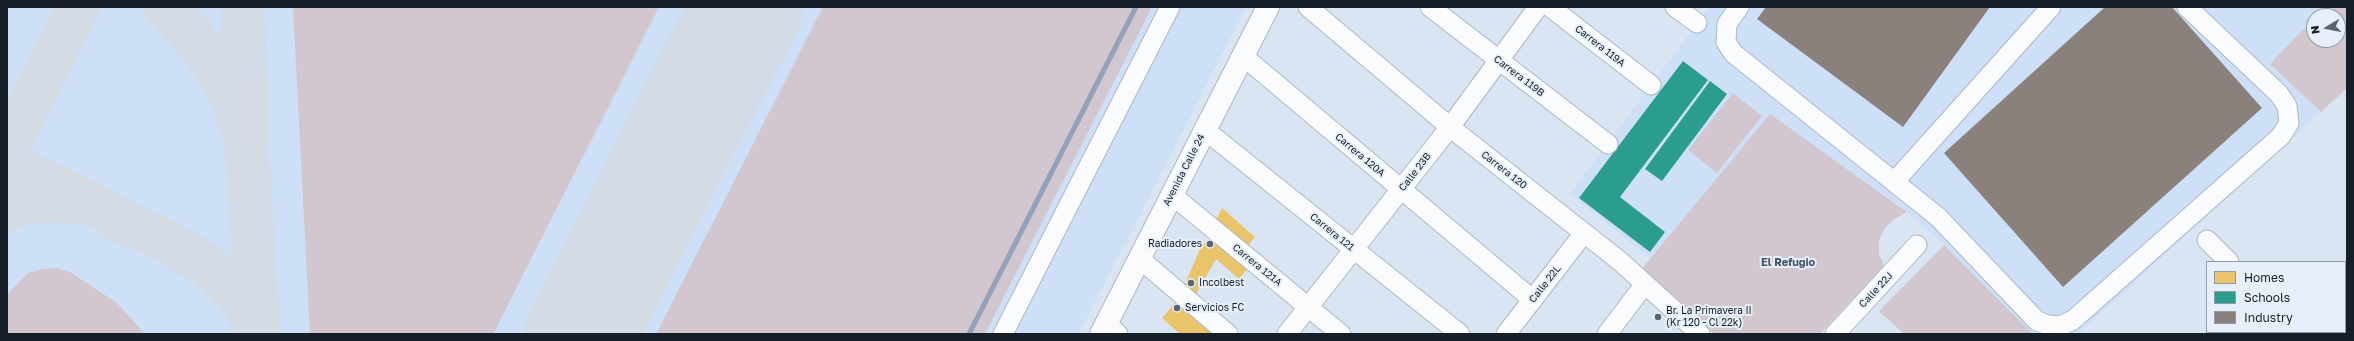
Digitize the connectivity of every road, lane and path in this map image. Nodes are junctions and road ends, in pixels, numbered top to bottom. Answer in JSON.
{"nodes":[{"id":1,"x":1170,"y":7,"type":"edge"},
{"id":2,"x":1268,"y":7,"type":"edge"},
{"id":3,"x":1308,"y":7,"type":"edge"},
{"id":4,"x":1430,"y":7,"type":"edge"},
{"id":5,"x":1538,"y":7,"type":"edge"},
{"id":6,"x":1550,"y":7,"type":"edge"},
{"id":7,"x":1675,"y":7,"type":"edge"},
{"id":8,"x":1739,"y":7,"type":"edge"},
{"id":9,"x":2051,"y":7,"type":"edge"},
{"id":10,"x":2187,"y":7,"type":"edge"},
{"id":11,"x":1697,"y":23,"type":"dead end"},
{"id":12,"x":1243,"y":56,"type":"junction"},
{"id":13,"x":1499,"y":61,"type":"junction"},
{"id":14,"x":1651,"y":85,"type":"dead end"},
{"id":15,"x":1450,"y":127,"type":"junction"},
{"id":16,"x":1205,"y":130,"type":"junction"},
{"id":17,"x":1608,"y":144,"type":"dead end"},
{"id":18,"x":1894,"y":182,"type":"junction"},
{"id":19,"x":1401,"y":189,"type":"junction"},
{"id":20,"x":1172,"y":196,"type":"junction"},
{"id":21,"x":1584,"y":233,"type":"junction"},
{"id":22,"x":2207,"y":240,"type":"dead end"},
{"id":23,"x":1917,"y":246,"type":"dead end"},
{"id":24,"x":1354,"y":249,"type":"junction"},
{"id":25,"x":1140,"y":259,"type":"junction"},
{"id":26,"x":2228,"y":261,"type":"edge"},
{"id":27,"x":1645,"y":284,"type":"junction"},
{"id":28,"x":1532,"y":300,"type":"junction"},
{"id":29,"x":1308,"y":307,"type":"junction"},
{"id":30,"x":1109,"y":331,"type":"edge"},
{"id":31,"x":1003,"y":334,"type":"edge"},
{"id":32,"x":1228,"y":334,"type":"edge"},
{"id":33,"x":1287,"y":334,"type":"edge"},
{"id":34,"x":1341,"y":334,"type":"edge"},
{"id":35,"x":1460,"y":334,"type":"edge"},
{"id":36,"x":1506,"y":334,"type":"edge"},
{"id":37,"x":1607,"y":334,"type":"edge"},
{"id":38,"x":1700,"y":334,"type":"edge"},
{"id":39,"x":1835,"y":334,"type":"edge"}],
"edges":[{"from":1,"to":31,"type":"street"},
{"from":2,"to":12,"type":"main road","name":"Avenida Calle 24"},
{"from":3,"to":15,"type":"street","name":"Carrera 120"},
{"from":4,"to":13,"type":"street","name":"Carrera 119B"},
{"from":5,"to":13,"type":"street","name":"Calle 23B"},
{"from":6,"to":14,"type":"street","name":"Carrera 119A"},
{"from":7,"to":11,"type":"street"},
{"from":8,"to":18,"type":"street"},
{"from":9,"to":18,"type":"street"},
{"from":10,"to":18,"type":"street"},
{"from":12,"to":16,"type":"main road","name":"Avenida Calle 24"},
{"from":12,"to":19,"type":"street","name":"Carrera 120A"},
{"from":13,"to":15,"type":"street","name":"Calle 23B"},
{"from":13,"to":17,"type":"street","name":"Carrera 119B"},
{"from":15,"to":19,"type":"street","name":"Calle 23B"},
{"from":15,"to":21,"type":"street","name":"Carrera 120"},
{"from":16,"to":20,"type":"main road","name":"Avenida Calle 24"},
{"from":16,"to":24,"type":"street","name":"Carrera 121"},
{"from":19,"to":24,"type":"street","name":"Calle 23B"},
{"from":19,"to":28,"type":"street","name":"Carrera 120A"},
{"from":20,"to":25,"type":"main road","name":"Avenida Calle 24"},
{"from":20,"to":29,"type":"street","name":"Carrera 121A"},
{"from":21,"to":27,"type":"street","name":"Carrera 120"},
{"from":21,"to":28,"type":"street","name":"Calle 22L"},
{"from":22,"to":26,"type":"street"},
{"from":23,"to":39,"type":"street","name":"Calle 22J"},
{"from":24,"to":29,"type":"street","name":"Calle 23B"},
{"from":24,"to":35,"type":"street","name":"Carrera 121"},
{"from":25,"to":30,"type":"main road","name":"Avenida Calle 24"},
{"from":25,"to":32,"type":"street"},
{"from":27,"to":37,"type":"street"},
{"from":27,"to":38,"type":"street","name":"Carrera 120"},
{"from":28,"to":36,"type":"street","name":"Calle 22L"},
{"from":29,"to":33,"type":"street","name":"Calle 23B"},
{"from":29,"to":34,"type":"street","name":"Carrera 121A"}]}
